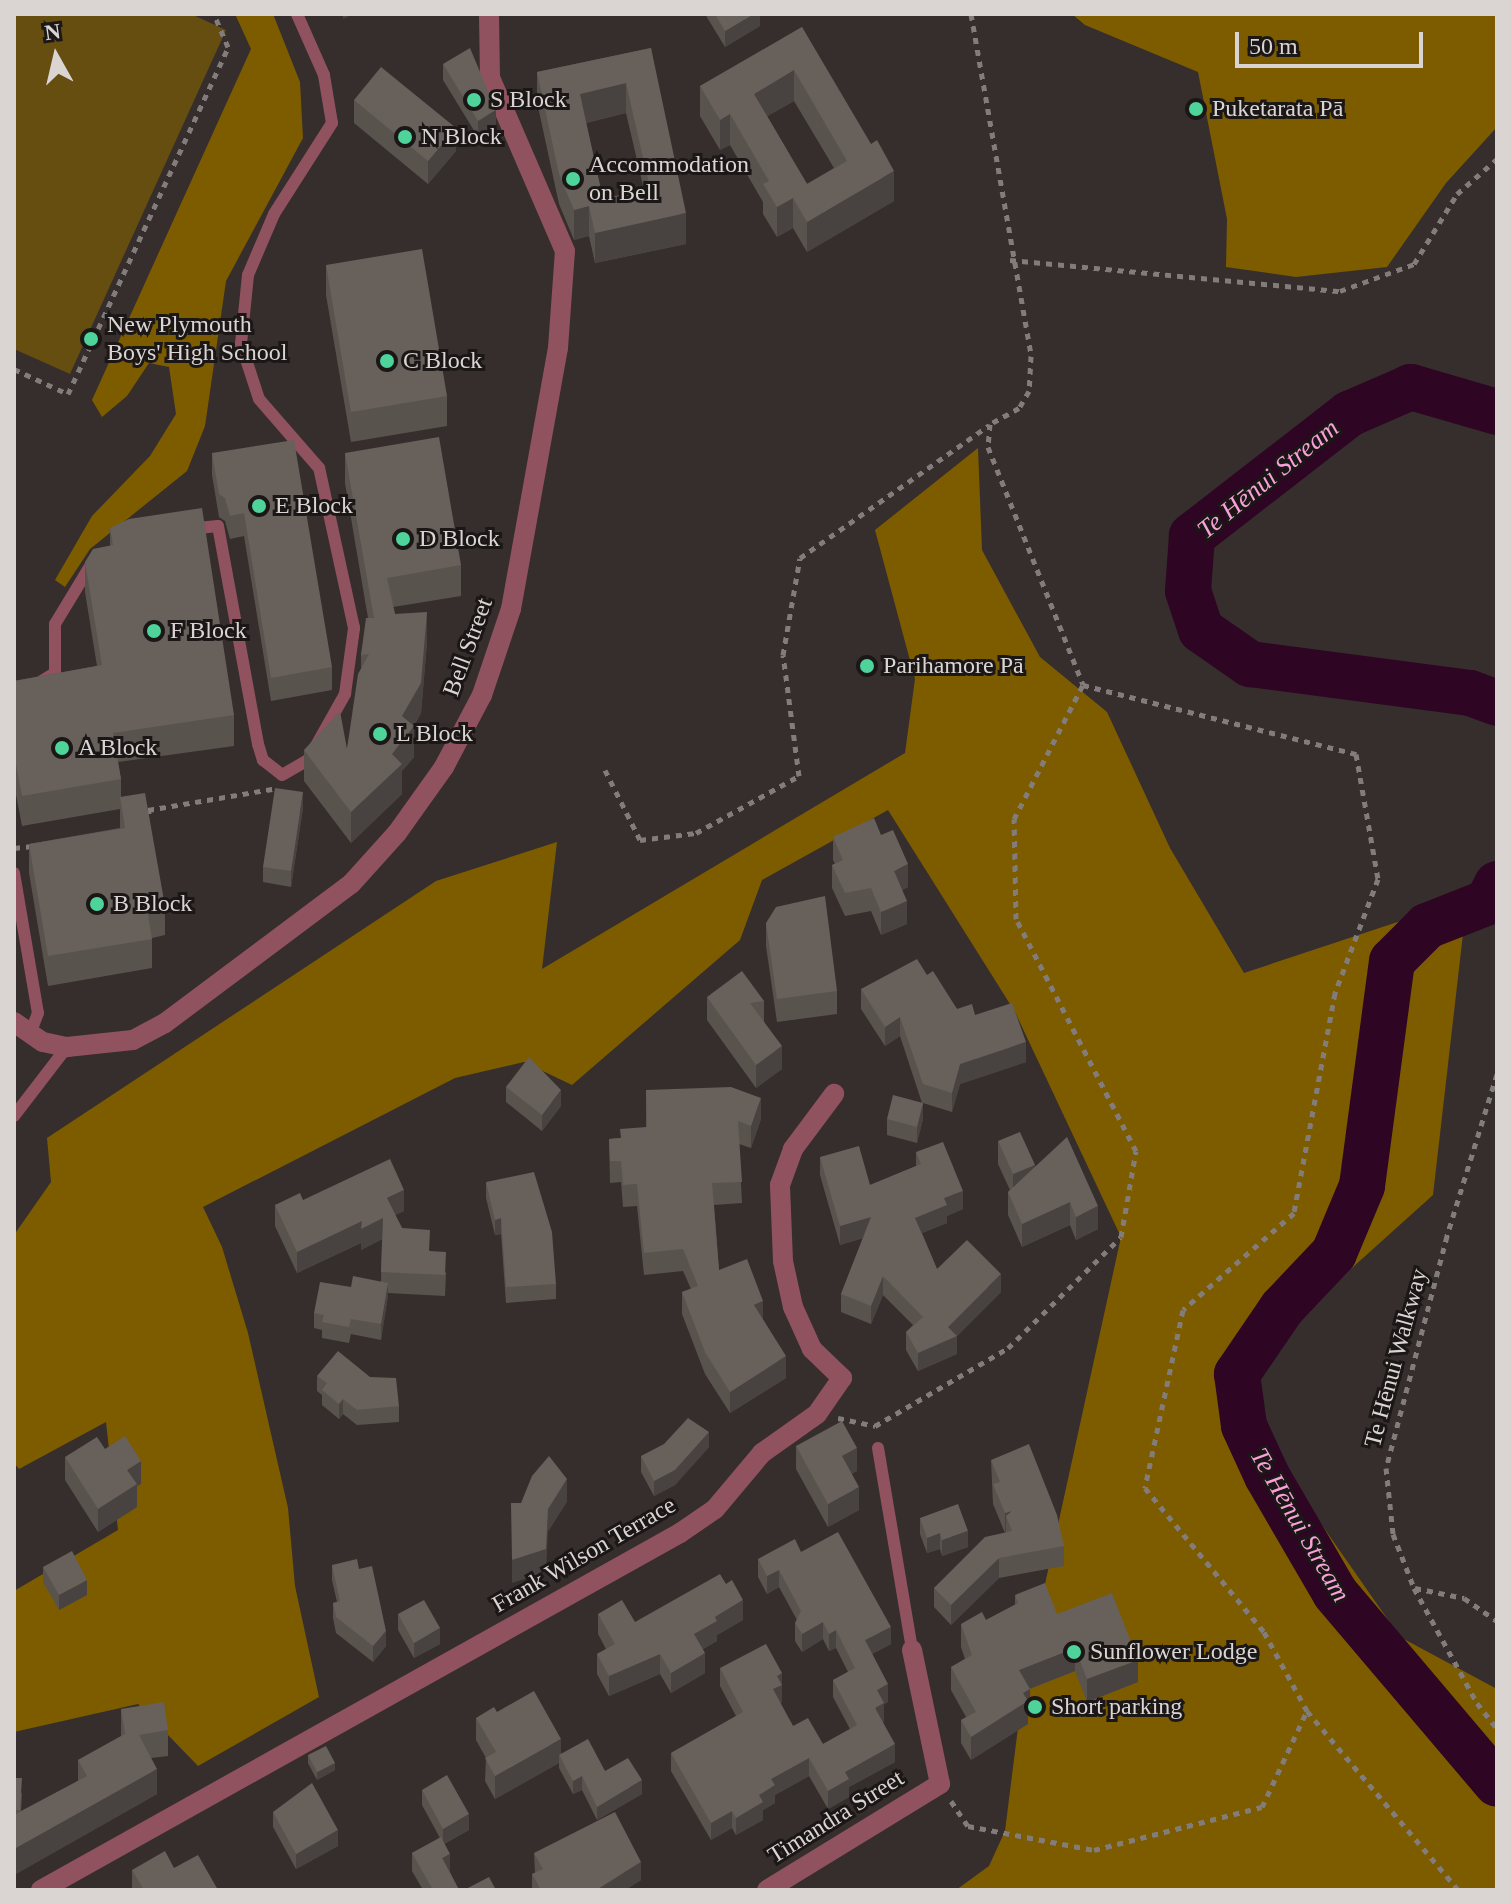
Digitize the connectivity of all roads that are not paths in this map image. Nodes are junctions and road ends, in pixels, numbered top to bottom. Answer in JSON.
{"nodes":[{"id":1,"x":297,"y":14,"type":"edge"},
{"id":2,"x":489,"y":14,"type":"edge"},
{"id":3,"x":177,"y":530,"type":"edge"},
{"id":4,"x":97,"y":555,"type":"edge"},
{"id":5,"x":14,"y":698,"type":"edge"},
{"id":6,"x":14,"y":873,"type":"edge"},
{"id":7,"x":22,"y":1028,"type":"edge"},
{"id":8,"x":67,"y":1047,"type":"junction"},
{"id":9,"x":834,"y":1094,"type":"dead end"},
{"id":10,"x":14,"y":1116,"type":"edge"},
{"id":11,"x":878,"y":1448,"type":"road end"},
{"id":12,"x":912,"y":1650,"type":"joint"},
{"id":13,"x":41,"y":1890,"type":"edge"},
{"id":14,"x":767,"y":1890,"type":"edge"}],
"edges":[{"from":1,"to":3,"type":"lane"},
{"from":2,"to":8,"type":"street","name":"Bell Street"},
{"from":4,"to":5,"type":"lane"},
{"from":6,"to":7,"type":"lane"},
{"from":7,"to":8,"type":"street","name":"Bell Street"},
{"from":8,"to":10,"type":"lane"},
{"from":9,"to":13,"type":"street","name":"Frank Wilson Terrace"},
{"from":11,"to":12,"type":"lane"},
{"from":12,"to":14,"type":"street","name":"Timandra Street"}]}
